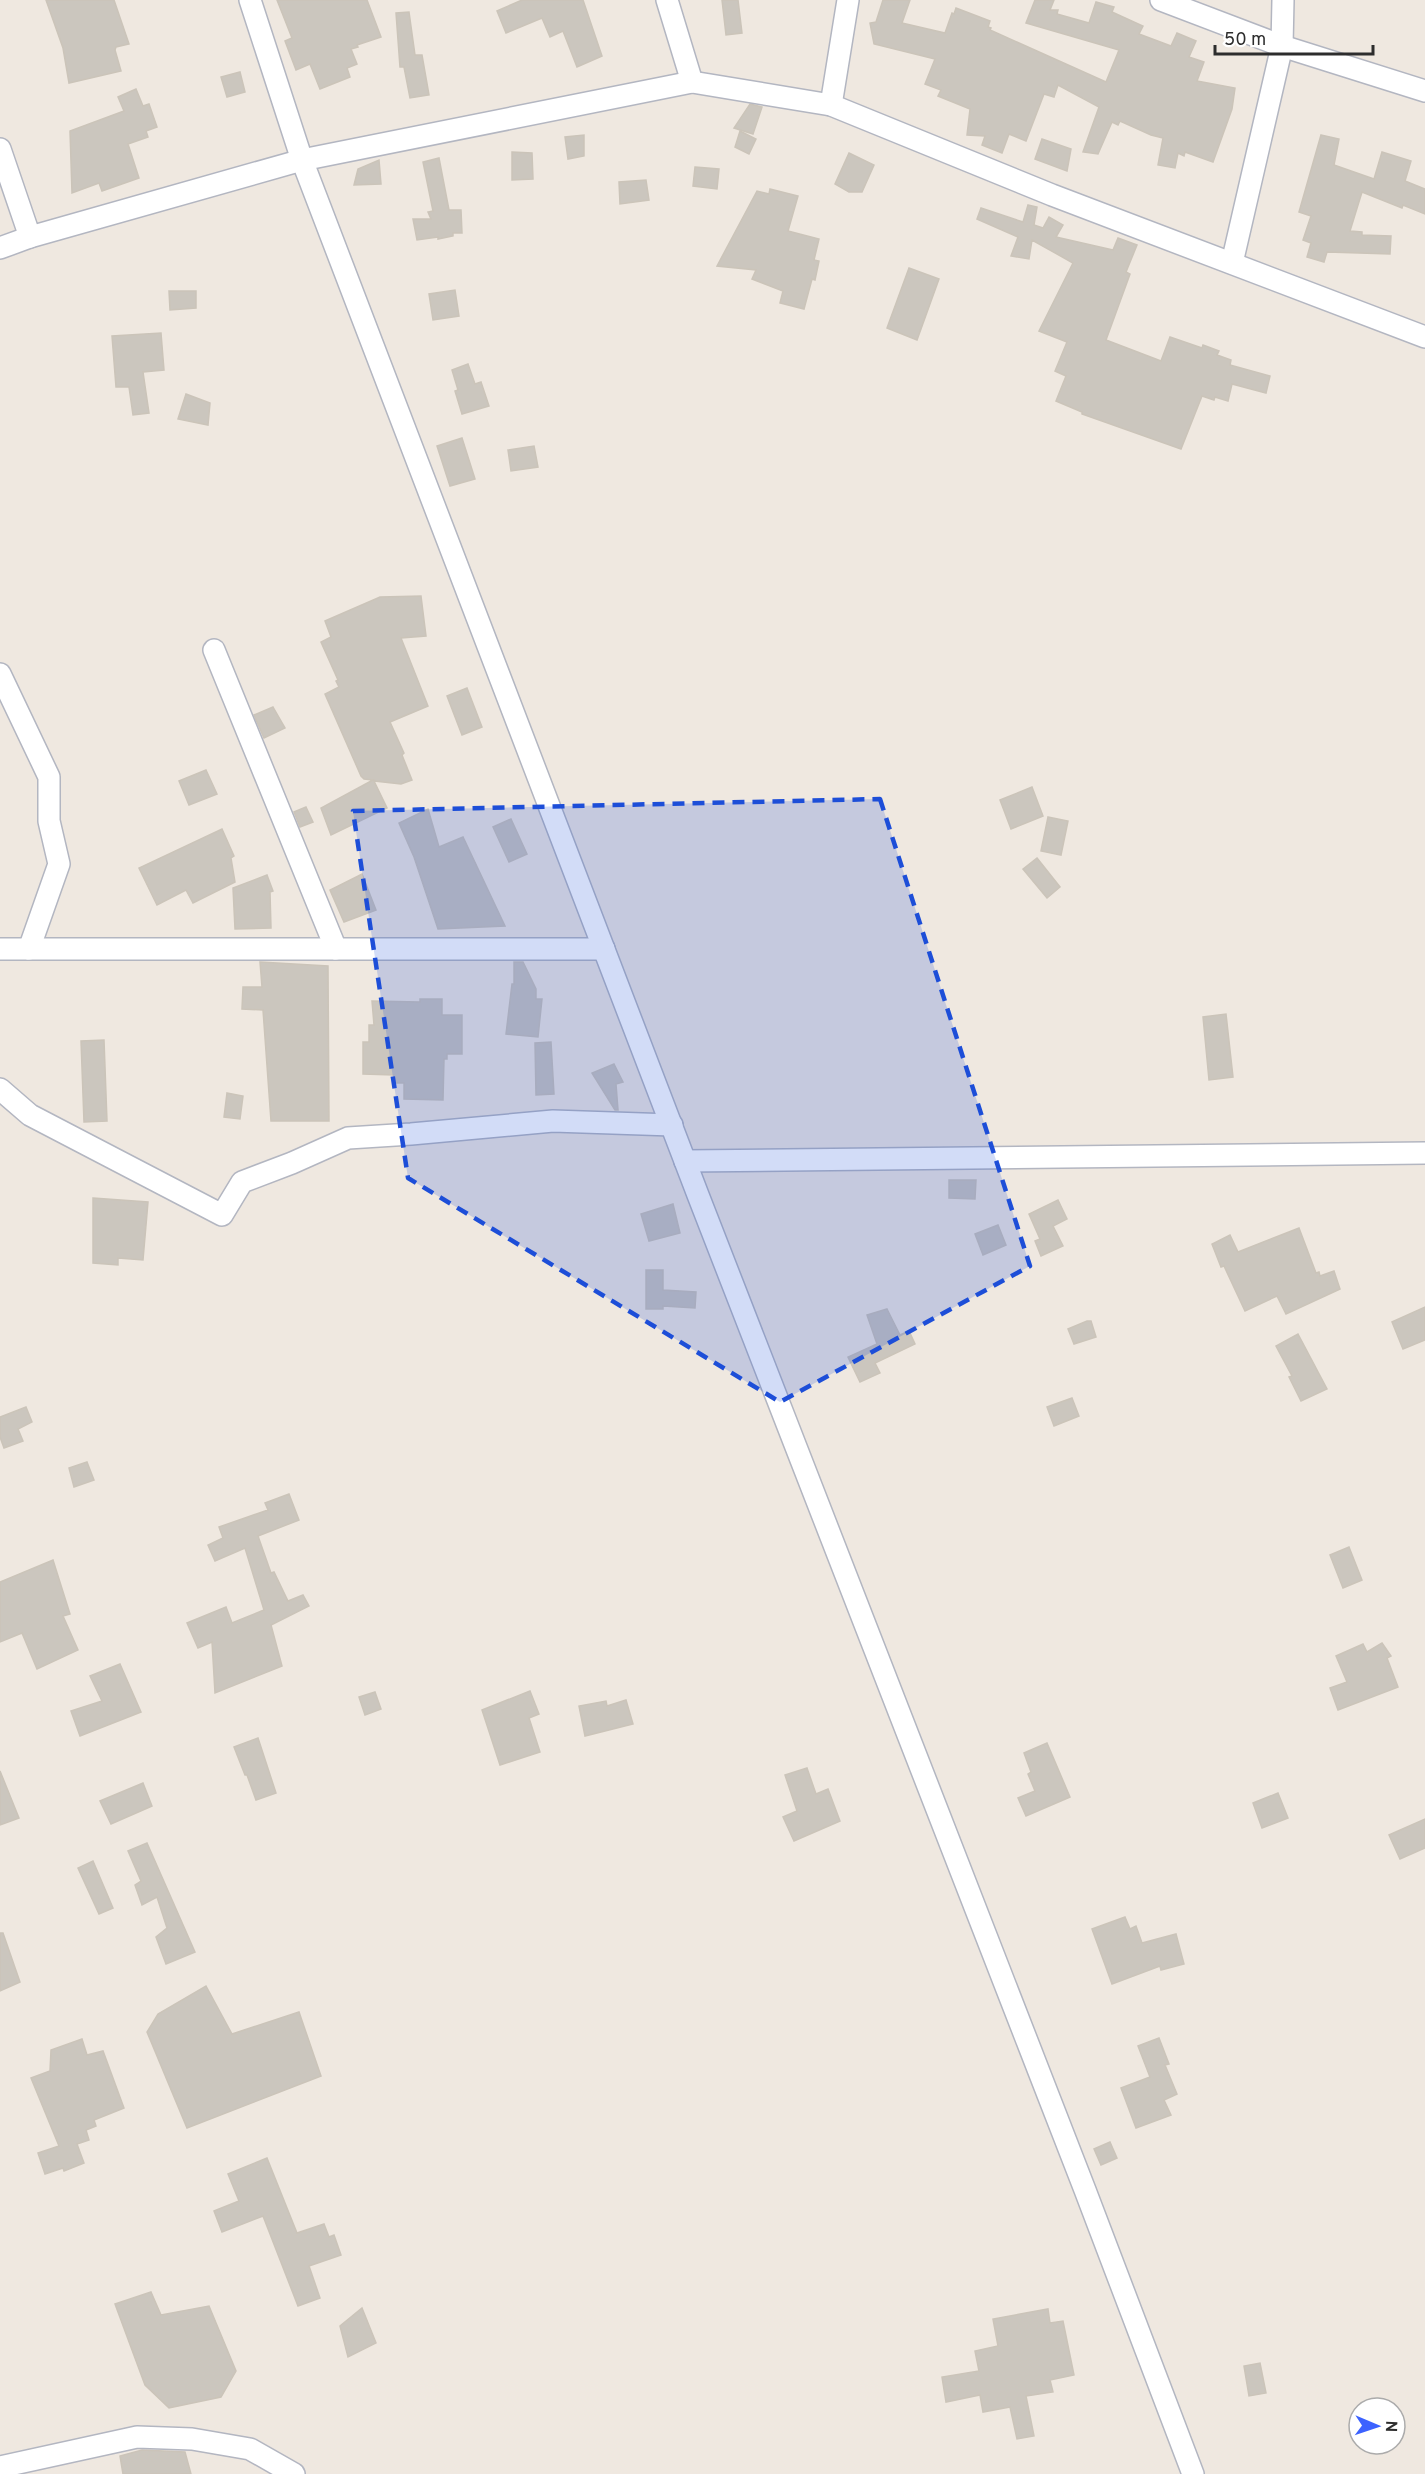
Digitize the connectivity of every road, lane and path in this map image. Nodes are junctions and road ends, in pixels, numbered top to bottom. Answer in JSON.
{"nodes":[{"id":1,"x":250,"y":0,"type":"edge"},
{"id":2,"x":667,"y":0,"type":"edge"},
{"id":3,"x":848,"y":0,"type":"edge"},
{"id":4,"x":1161,"y":0,"type":"edge"},
{"id":5,"x":1283,"y":0,"type":"edge"},
{"id":6,"x":1282,"y":46,"type":"junction"},
{"id":7,"x":692,"y":82,"type":"junction"},
{"id":8,"x":1425,"y":91,"type":"edge"},
{"id":9,"x":831,"y":105,"type":"junction"},
{"id":10,"x":0,"y":149,"type":"edge"},
{"id":11,"x":302,"y":160,"type":"junction"},
{"id":12,"x":30,"y":237,"type":"junction"},
{"id":13,"x":0,"y":248,"type":"edge"},
{"id":14,"x":1232,"y":263,"type":"junction"},
{"id":15,"x":1425,"y":337,"type":"edge"},
{"id":16,"x":214,"y":650,"type":"dead end"},
{"id":17,"x":0,"y":674,"type":"edge"},
{"id":18,"x":0,"y":949,"type":"edge"},
{"id":19,"x":29,"y":949,"type":"junction"},
{"id":20,"x":336,"y":949,"type":"junction"},
{"id":21,"x":604,"y":949,"type":"junction"},
{"id":22,"x":0,"y":1089,"type":"edge"},
{"id":23,"x":672,"y":1125,"type":"junction"},
{"id":24,"x":1425,"y":1153,"type":"edge"},
{"id":25,"x":685,"y":1161,"type":"junction"},
{"id":26,"x":0,"y":2467,"type":"edge"},
{"id":27,"x":294,"y":2474,"type":"edge"},
{"id":28,"x":1193,"y":2474,"type":"edge"}],
"edges":[{"from":1,"to":11,"type":"street"},
{"from":2,"to":7,"type":"street"},
{"from":3,"to":9,"type":"street"},
{"from":4,"to":6,"type":"street"},
{"from":5,"to":6,"type":"street"},
{"from":6,"to":8,"type":"street"},
{"from":6,"to":14,"type":"street"},
{"from":7,"to":9,"type":"street"},
{"from":7,"to":11,"type":"street"},
{"from":9,"to":14,"type":"street"},
{"from":10,"to":12,"type":"street"},
{"from":11,"to":12,"type":"street"},
{"from":11,"to":21,"type":"street"},
{"from":12,"to":13,"type":"street"},
{"from":14,"to":15,"type":"street"},
{"from":16,"to":20,"type":"street"},
{"from":17,"to":19,"type":"street"},
{"from":18,"to":19,"type":"street"},
{"from":19,"to":20,"type":"street"},
{"from":20,"to":21,"type":"street"},
{"from":21,"to":23,"type":"street"},
{"from":22,"to":23,"type":"street"},
{"from":23,"to":25,"type":"street"},
{"from":24,"to":25,"type":"street"},
{"from":25,"to":28,"type":"street"},
{"from":26,"to":27,"type":"street"}]}
